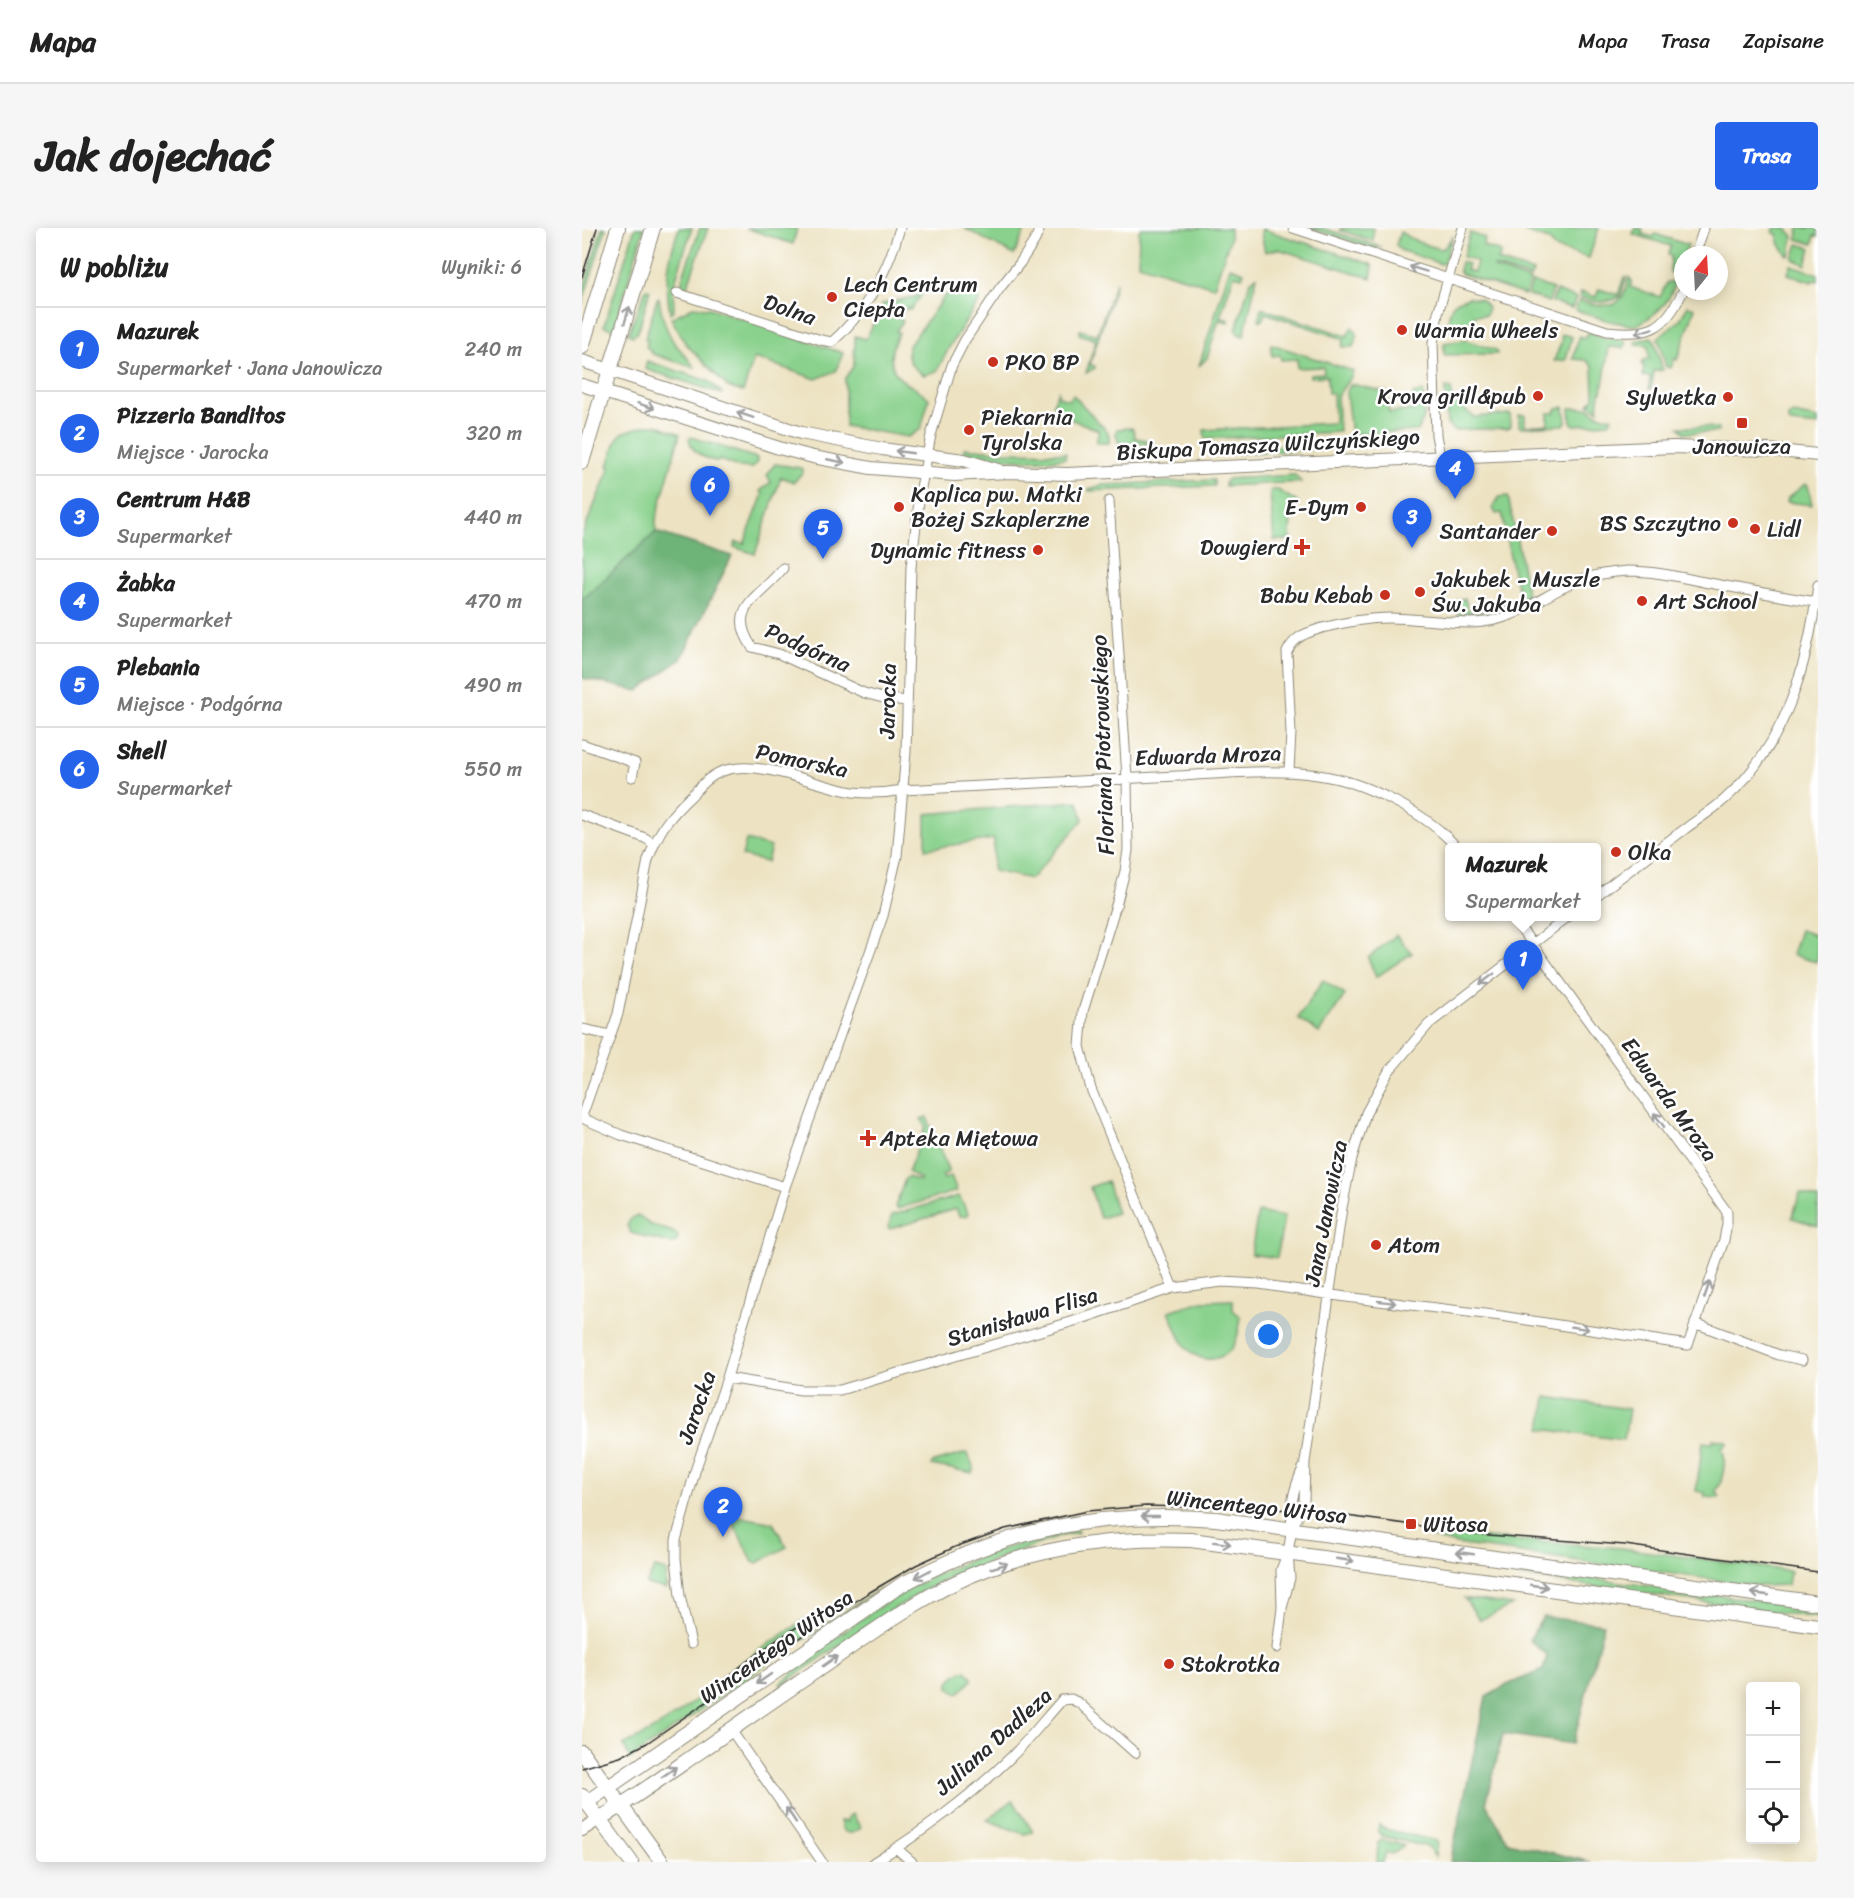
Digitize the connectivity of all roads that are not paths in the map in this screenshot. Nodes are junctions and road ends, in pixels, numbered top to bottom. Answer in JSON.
{"nodes":[{"id":1,"x":618,"y":228,"type":"edge"},
{"id":2,"x":653,"y":228,"type":"edge"},
{"id":3,"x":900,"y":228,"type":"edge"},
{"id":4,"x":1040,"y":228,"type":"edge"},
{"id":5,"x":1293,"y":228,"type":"edge"},
{"id":6,"x":1463,"y":228,"type":"edge"},
{"id":7,"x":1704,"y":228,"type":"edge"},
{"id":8,"x":1698,"y":246,"type":"edge"},
{"id":9,"x":1448,"y":279,"type":"junction"},
{"id":10,"x":677,"y":293,"type":"dead end"},
{"id":11,"x":1679,"y":300,"type":"edge"},
{"id":12,"x":582,"y":347,"type":"edge"},
{"id":13,"x":582,"y":361,"type":"edge"},
{"id":14,"x":610,"y":370,"type":"junction"},
{"id":15,"x":582,"y":384,"type":"edge"},
{"id":16,"x":603,"y":392,"type":"junction"},
{"id":17,"x":927,"y":455,"type":"junction"},
{"id":18,"x":1818,"y":455,"type":"edge"},
{"id":19,"x":1440,"y":457,"type":"junction"},
{"id":20,"x":582,"y":462,"type":"edge"},
{"id":21,"x":1008,"y":472,"type":"junction"},
{"id":22,"x":924,"y":474,"type":"junction"},
{"id":23,"x":1109,"y":501,"type":"dead end"},
{"id":24,"x":783,"y":568,"type":"dead end"},
{"id":25,"x":1818,"y":585,"type":"edge"},
{"id":26,"x":1816,"y":602,"type":"junction"},
{"id":27,"x":906,"y":701,"type":"junction"},
{"id":28,"x":582,"y":744,"type":"edge"},
{"id":29,"x":1289,"y":771,"type":"junction"},
{"id":30,"x":632,"y":777,"type":"dead end"},
{"id":31,"x":1127,"y":778,"type":"junction"},
{"id":32,"x":903,"y":790,"type":"junction"},
{"id":33,"x":582,"y":815,"type":"edge"},
{"id":34,"x":1453,"y":843,"type":"edge"},
{"id":35,"x":654,"y":844,"type":"junction"},
{"id":36,"x":1601,"y":892,"type":"edge"},
{"id":37,"x":1516,"y":921,"type":"edge"},
{"id":38,"x":1563,"y":921,"type":"edge"},
{"id":39,"x":1533,"y":944,"type":"junction"},
{"id":40,"x":582,"y":1029,"type":"edge"},
{"id":41,"x":610,"y":1035,"type":"junction"},
{"id":42,"x":582,"y":1117,"type":"edge"},
{"id":43,"x":784,"y":1187,"type":"junction"},
{"id":44,"x":1173,"y":1288,"type":"junction"},
{"id":45,"x":1329,"y":1294,"type":"junction"},
{"id":46,"x":1695,"y":1323,"type":"junction"},
{"id":47,"x":1802,"y":1360,"type":"dead end"},
{"id":48,"x":727,"y":1378,"type":"junction"},
{"id":49,"x":1292,"y":1529,"type":"junction"},
{"id":50,"x":1288,"y":1552,"type":"junction"},
{"id":51,"x":1818,"y":1603,"type":"edge"},
{"id":52,"x":1818,"y":1626,"type":"edge"},
{"id":53,"x":691,"y":1644,"type":"dead end"},
{"id":54,"x":1277,"y":1648,"type":"dead end"},
{"id":55,"x":731,"y":1730,"type":"junction"},
{"id":56,"x":582,"y":1752,"type":"edge"},
{"id":57,"x":1135,"y":1753,"type":"dead end"},
{"id":58,"x":608,"y":1788,"type":"junction"},
{"id":59,"x":584,"y":1801,"type":"edge"},
{"id":60,"x":621,"y":1806,"type":"junction"},
{"id":61,"x":599,"y":1819,"type":"junction"},
{"id":62,"x":582,"y":1830,"type":"edge"},
{"id":63,"x":896,"y":1848,"type":"junction"},
{"id":64,"x":631,"y":1862,"type":"edge"},
{"id":65,"x":662,"y":1862,"type":"edge"},
{"id":66,"x":822,"y":1862,"type":"edge"},
{"id":67,"x":874,"y":1862,"type":"edge"},
{"id":68,"x":912,"y":1862,"type":"edge"}],
"edges":[{"from":1,"to":12,"type":"main road"},
{"from":14,"to":2,"type":"main road","one_way":true},
{"from":3,"to":10,"type":"street","name":"Dolna"},
{"from":4,"to":17,"type":"street","name":"Jarocka"},
{"from":9,"to":5,"type":"street","one_way":true},
{"from":6,"to":9,"type":"street"},
{"from":7,"to":8,"type":"street"},
{"from":11,"to":9,"type":"street","one_way":true},
{"from":9,"to":19,"type":"street"},
{"from":13,"to":14,"type":"street","name":"Biskupa Tomasza Wilczyńskiego"},
{"from":14,"to":16,"type":"main road"},
{"from":17,"to":14,"type":"street","name":"Biskupa Tomasza Wilczyńskiego","one_way":true},
{"from":15,"to":16,"type":"street","name":"Biskupa Tomasza Wilczyńskiego"},
{"from":16,"to":20,"type":"main road"},
{"from":16,"to":22,"type":"street","name":"Biskupa Tomasza Wilczyńskiego","one_way":true},
{"from":17,"to":21,"type":"street","name":"Biskupa Tomasza Wilczyńskiego"},
{"from":17,"to":22,"type":"street","name":"Jarocka"},
{"from":18,"to":19,"type":"street","name":"Biskupa Tomasza Wilczyńskiego"},
{"from":19,"to":21,"type":"street","name":"Biskupa Tomasza Wilczyńskiego"},
{"from":21,"to":22,"type":"street","name":"Biskupa Tomasza Wilczyńskiego"},
{"from":22,"to":27,"type":"street","name":"Jarocka"},
{"from":23,"to":31,"type":"street","name":"Floriana Piotrowskiego"},
{"from":24,"to":27,"type":"street","name":"Podgórna"},
{"from":25,"to":26,"type":"street"},
{"from":26,"to":29,"type":"street"},
{"from":26,"to":36,"type":"street"},
{"from":27,"to":32,"type":"street","name":"Jarocka"},
{"from":28,"to":30,"type":"street"},
{"from":29,"to":31,"type":"street","name":"Edwarda Mroza"},
{"from":29,"to":34,"type":"street","name":"Edwarda Mroza"},
{"from":31,"to":32,"type":"street","name":"Edwarda Mroza"},
{"from":31,"to":44,"type":"street","name":"Floriana Piotrowskiego"},
{"from":32,"to":35,"type":"street","name":"Pomorska"},
{"from":32,"to":43,"type":"street","name":"Jarocka"},
{"from":33,"to":35,"type":"street"},
{"from":35,"to":41,"type":"street","name":"Pomorska"},
{"from":37,"to":39,"type":"street","name":"Edwarda Mroza"},
{"from":38,"to":39,"type":"street","name":"Jana Janowicza"},
{"from":39,"to":45,"type":"street","name":"Jana Janowicza","one_way":true},
{"from":46,"to":39,"type":"street","name":"Edwarda Mroza","one_way":true},
{"from":40,"to":41,"type":"street"},
{"from":41,"to":42,"type":"street","name":"Pomorska"},
{"from":42,"to":43,"type":"street"},
{"from":43,"to":48,"type":"street","name":"Jarocka"},
{"from":44,"to":45,"type":"street","name":"Stanisława Flisa"},
{"from":44,"to":48,"type":"street","name":"Stanisława Flisa"},
{"from":45,"to":46,"type":"street","name":"Edwarda Mroza","one_way":true},
{"from":45,"to":49,"type":"street","name":"Jana Janowicza"},
{"from":46,"to":47,"type":"street"},
{"from":48,"to":53,"type":"street","name":"Jarocka"},
{"from":49,"to":50,"type":"street","name":"Jana Janowicza"},
{"from":51,"to":49,"type":"main road","name":"Wincentego Witosa","one_way":true},
{"from":49,"to":58,"type":"main road","name":"Wincentego Witosa","one_way":true},
{"from":50,"to":52,"type":"main road","name":"Wincentego Witosa","one_way":true},
{"from":50,"to":54,"type":"street","name":"Jana Janowicza"},
{"from":55,"to":50,"type":"main road","name":"Wincentego Witosa","one_way":true},
{"from":60,"to":55,"type":"main road","name":"Wincentego Witosa","one_way":true},
{"from":66,"to":55,"type":"street","one_way":true},
{"from":56,"to":58,"type":"main road"},
{"from":57,"to":63,"type":"street","name":"Juliana Dadleza"},
{"from":58,"to":59,"type":"main road","name":"Wincentego Witosa"},
{"from":58,"to":60,"type":"main road"},
{"from":59,"to":61,"type":"main road"},
{"from":60,"to":61,"type":"main road","name":"Wincentego Witosa"},
{"from":60,"to":65,"type":"main road"},
{"from":61,"to":62,"type":"street"},
{"from":61,"to":64,"type":"main road"},
{"from":63,"to":67,"type":"street","name":"Juliana Dadleza"},
{"from":63,"to":68,"type":"street"}]}
